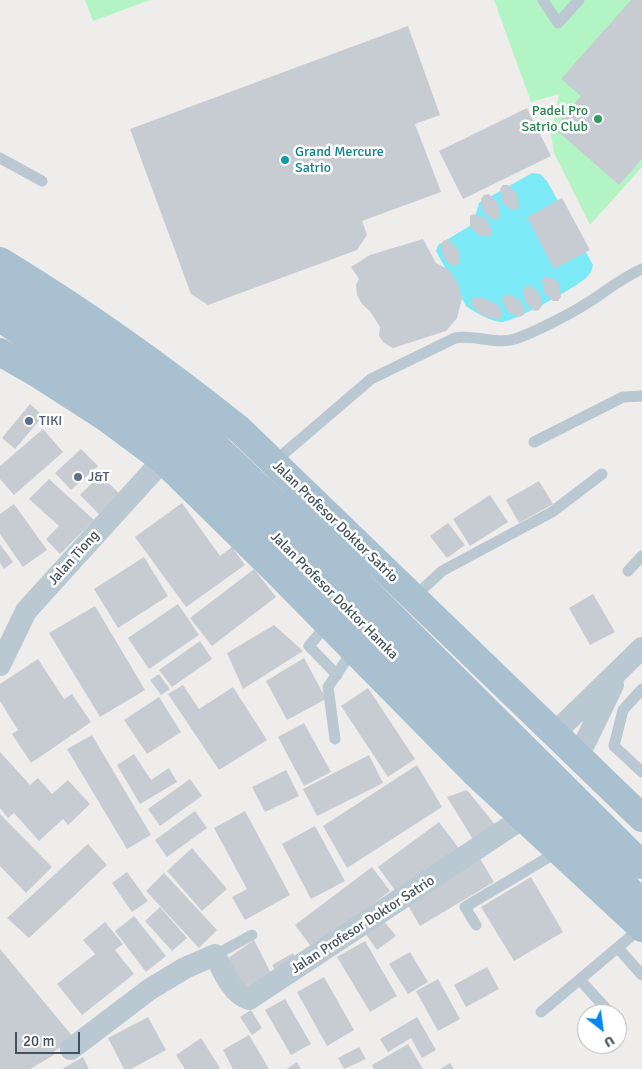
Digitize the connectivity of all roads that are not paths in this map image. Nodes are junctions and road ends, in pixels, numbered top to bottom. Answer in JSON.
{"nodes":[{"id":1,"x":543,"y":0,"type":"edge"},
{"id":2,"x":579,"y":0,"type":"edge"},
{"id":3,"x":0,"y":158,"type":"edge"},
{"id":4,"x":42,"y":181,"type":"dead end"},
{"id":5,"x":0,"y":262,"type":"edge"},
{"id":6,"x":642,"y":269,"type":"edge"},
{"id":7,"x":0,"y":289,"type":"edge"},
{"id":8,"x":0,"y":318,"type":"edge"},
{"id":9,"x":0,"y":352,"type":"edge"},
{"id":10,"x":642,"y":396,"type":"edge"},
{"id":11,"x":202,"y":400,"type":"junction"},
{"id":12,"x":534,"y":442,"type":"dead end"},
{"id":13,"x":163,"y":460,"type":"junction"},
{"id":14,"x":282,"y":471,"type":"junction"},
{"id":15,"x":602,"y":474,"type":"dead end"},
{"id":16,"x":228,"y":524,"type":"junction"},
{"id":17,"x":642,"y":556,"type":"edge"},
{"id":18,"x":628,"y":570,"type":"dead end"},
{"id":19,"x":413,"y":598,"type":"junction"},
{"id":20,"x":328,"y":623,"type":"junction"},
{"id":21,"x":354,"y":650,"type":"junction"},
{"id":22,"x":633,"y":661,"type":"edge"},
{"id":23,"x":0,"y":665,"type":"edge"},
{"id":24,"x":336,"y":675,"type":"junction"},
{"id":25,"x":642,"y":689,"type":"edge"},
{"id":26,"x":552,"y":731,"type":"junction"},
{"id":27,"x":335,"y":739,"type":"dead end"},
{"id":28,"x":578,"y":757,"type":"junction"},
{"id":29,"x":642,"y":772,"type":"edge"},
{"id":30,"x":475,"y":773,"type":"junction"},
{"id":31,"x":524,"y":818,"type":"junction"},
{"id":32,"x":642,"y":818,"type":"edge"},
{"id":33,"x":559,"y":851,"type":"junction"},
{"id":34,"x":642,"y":865,"type":"edge"},
{"id":35,"x":642,"y":877,"type":"edge"},
{"id":36,"x":642,"y":903,"type":"edge"},
{"id":37,"x":476,"y":925,"type":"dead end"},
{"id":38,"x":642,"y":928,"type":"edge"},
{"id":39,"x":252,"y":935,"type":"dead end"},
{"id":40,"x":618,"y":948,"type":"junction"},
{"id":41,"x":215,"y":955,"type":"junction"},
{"id":42,"x":642,"y":975,"type":"edge"},
{"id":43,"x":580,"y":980,"type":"junction"},
{"id":44,"x":602,"y":1004,"type":"edge"},
{"id":45,"x":541,"y":1012,"type":"dead end"},
{"id":46,"x":71,"y":1049,"type":"dead end"}],
"edges":[{"from":1,"to":2,"type":"lane"},
{"from":3,"to":4,"type":"lane"},
{"from":5,"to":11,"type":"main road","name":"Jalan Profesor Doktor Satrio"},
{"from":6,"to":14,"type":"lane"},
{"from":7,"to":34,"type":"main road","name":"Jalan Profesor Doktor Hamka"},
{"from":8,"to":36,"type":"main road","name":"Jalan Profesor Doktor Hamka"},
{"from":9,"to":13,"type":"main road"},
{"from":10,"to":12,"type":"lane"},
{"from":11,"to":13,"type":"main road"},
{"from":11,"to":14,"type":"main road","name":"Jalan Profesor Doktor Satrio"},
{"from":13,"to":16,"type":"main road"},
{"from":13,"to":23,"type":"street","name":"Jalan Tiong"},
{"from":14,"to":16,"type":"main road"},
{"from":14,"to":19,"type":"main road","name":"Jalan Profesor Doktor Satrio"},
{"from":15,"to":19,"type":"lane"},
{"from":16,"to":20,"type":"main road"},
{"from":17,"to":18,"type":"lane"},
{"from":19,"to":26,"type":"main road","name":"Jalan Profesor Doktor Satrio"},
{"from":20,"to":21,"type":"main road"},
{"from":20,"to":24,"type":"lane"},
{"from":21,"to":24,"type":"lane"},
{"from":21,"to":30,"type":"main road"},
{"from":22,"to":26,"type":"street"},
{"from":22,"to":28,"type":"street"},
{"from":24,"to":27,"type":"lane"},
{"from":25,"to":29,"type":"lane"},
{"from":26,"to":28,"type":"main road","name":"Jalan Profesor Doktor Satrio"},
{"from":28,"to":32,"type":"main road","name":"Jalan Profesor Doktor Satrio"},
{"from":30,"to":31,"type":"main road"},
{"from":30,"to":35,"type":"main road"},
{"from":31,"to":33,"type":"main road"},
{"from":31,"to":41,"type":"street","name":"Jalan Profesor Doktor Satrio"},
{"from":33,"to":37,"type":"lane"},
{"from":33,"to":38,"type":"main road"},
{"from":38,"to":40,"type":"lane"},
{"from":39,"to":41,"type":"lane"},
{"from":40,"to":42,"type":"lane"},
{"from":40,"to":43,"type":"lane"},
{"from":41,"to":46,"type":"street"},
{"from":43,"to":44,"type":"lane"},
{"from":43,"to":45,"type":"lane"}]}
